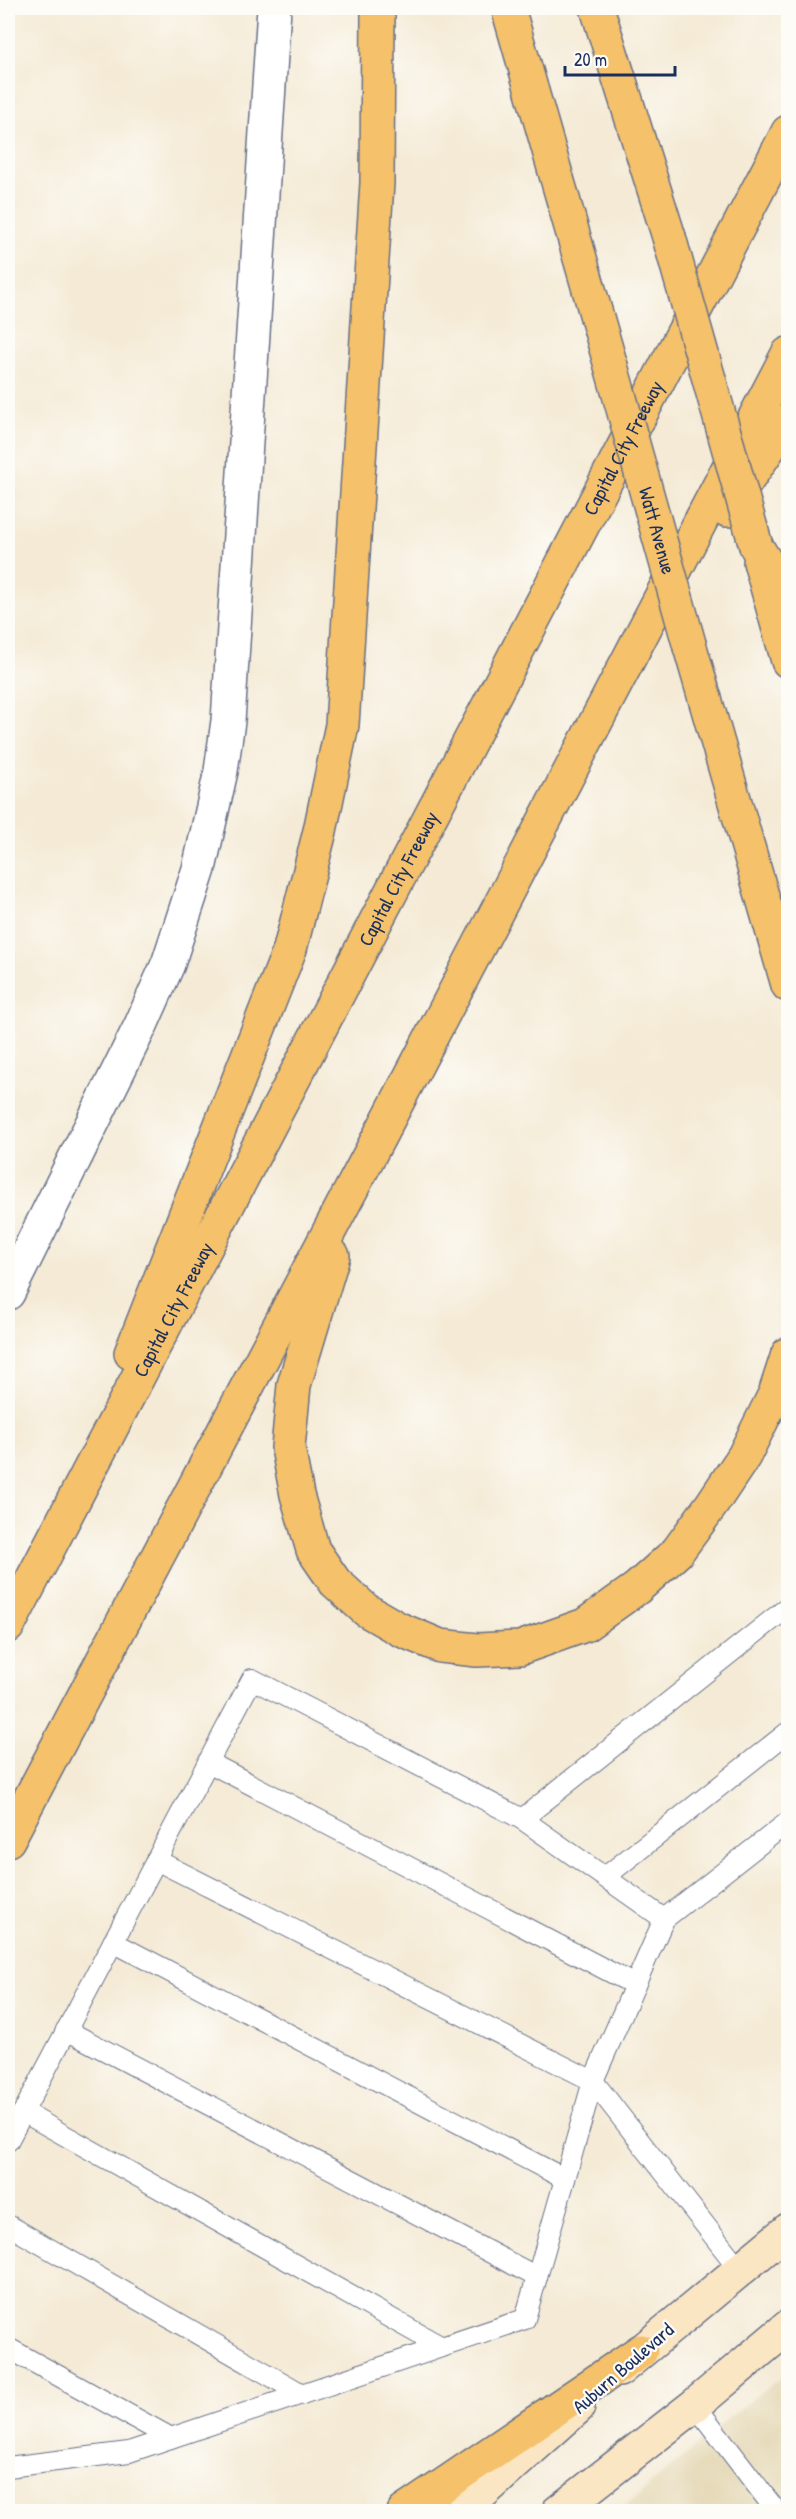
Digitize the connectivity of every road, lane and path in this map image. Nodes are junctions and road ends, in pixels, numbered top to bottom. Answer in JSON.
{"nodes":[{"id":1,"x":274,"y":8,"type":"edge"},
{"id":2,"x":378,"y":8,"type":"edge"},
{"id":3,"x":508,"y":8,"type":"edge"},
{"id":4,"x":597,"y":8,"type":"edge"},
{"id":5,"x":789,"y":132,"type":"edge"},
{"id":6,"x":789,"y":354,"type":"edge"},
{"id":7,"x":789,"y":420,"type":"edge"},
{"id":8,"x":756,"y":546,"type":"junction"},
{"id":9,"x":789,"y":598,"type":"edge"},
{"id":10,"x":640,"y":638,"type":"junction"},
{"id":11,"x":789,"y":661,"type":"edge"},
{"id":12,"x":789,"y":985,"type":"edge"},
{"id":13,"x":354,"y":1185,"type":"junction"},
{"id":14,"x":8,"y":1293,"type":"edge"},
{"id":15,"x":789,"y":1354,"type":"edge"},
{"id":16,"x":66,"y":1516,"type":"junction"},
{"id":17,"x":789,"y":1607,"type":"edge"},
{"id":18,"x":8,"y":1626,"type":"edge"},
{"id":19,"x":789,"y":1732,"type":"edge"},
{"id":20,"x":208,"y":1762,"type":"junction"},
{"id":21,"x":522,"y":1819,"type":"junction"},
{"id":22,"x":789,"y":1822,"type":"edge"},
{"id":23,"x":8,"y":1840,"type":"edge"},
{"id":24,"x":156,"y":1860,"type":"junction"},
{"id":25,"x":605,"y":1877,"type":"junction"},
{"id":26,"x":664,"y":1919,"type":"junction"},
{"id":27,"x":113,"y":1942,"type":"junction"},
{"id":28,"x":635,"y":1985,"type":"junction"},
{"id":29,"x":66,"y":2030,"type":"junction"},
{"id":30,"x":593,"y":2081,"type":"junction"},
{"id":31,"x":23,"y":2112,"type":"junction"},
{"id":32,"x":8,"y":2141,"type":"edge"},
{"id":33,"x":565,"y":2179,"type":"junction"},
{"id":34,"x":8,"y":2225,"type":"edge"},
{"id":35,"x":789,"y":2230,"type":"edge"},
{"id":36,"x":740,"y":2270,"type":"junction"},
{"id":37,"x":537,"y":2277,"type":"junction"},
{"id":38,"x":789,"y":2327,"type":"edge"},
{"id":39,"x":442,"y":2347,"type":"junction"},
{"id":40,"x":8,"y":2348,"type":"edge"},
{"id":41,"x":641,"y":2350,"type":"junction"},
{"id":42,"x":302,"y":2394,"type":"junction"},
{"id":43,"x":694,"y":2405,"type":"junction"},
{"id":44,"x":171,"y":2438,"type":"junction"},
{"id":45,"x":8,"y":2467,"type":"edge"},
{"id":46,"x":405,"y":2511,"type":"edge"},
{"id":47,"x":461,"y":2511,"type":"edge"},
{"id":48,"x":558,"y":2511,"type":"edge"},
{"id":49,"x":777,"y":2511,"type":"edge"}],
"edges":[{"from":1,"to":14,"type":"street"},
{"from":2,"to":16,"type":"main road"},
{"from":3,"to":12,"type":"main road","name":"Watt Avenue","bridge":true},
{"from":4,"to":8,"type":"main road","bridge":true},
{"from":5,"to":16,"type":"main road","name":"Capital City Freeway"},
{"from":6,"to":10,"type":"main road"},
{"from":7,"to":10,"type":"main road"},
{"from":8,"to":9,"type":"main road"},
{"from":8,"to":11,"type":"main road"},
{"from":10,"to":13,"type":"main road"},
{"from":13,"to":15,"type":"main road"},
{"from":13,"to":23,"type":"main road"},
{"from":16,"to":18,"type":"main road","name":"Capital City Freeway"},
{"from":17,"to":21,"type":"lane"},
{"from":19,"to":25,"type":"lane"},
{"from":20,"to":21,"type":"lane"},
{"from":20,"to":24,"type":"lane"},
{"from":20,"to":28,"type":"lane"},
{"from":21,"to":25,"type":"lane"},
{"from":22,"to":26,"type":"lane"},
{"from":24,"to":27,"type":"lane"},
{"from":24,"to":30,"type":"lane"},
{"from":25,"to":26,"type":"lane"},
{"from":26,"to":28,"type":"lane"},
{"from":27,"to":29,"type":"lane"},
{"from":27,"to":33,"type":"lane"},
{"from":28,"to":30,"type":"lane"},
{"from":29,"to":31,"type":"lane"},
{"from":29,"to":37,"type":"lane"},
{"from":30,"to":33,"type":"lane"},
{"from":30,"to":36,"type":"lane"},
{"from":31,"to":32,"type":"lane"},
{"from":31,"to":39,"type":"lane"},
{"from":33,"to":37,"type":"lane"},
{"from":34,"to":42,"type":"lane"},
{"from":35,"to":36,"type":"main road","name":"Auburn Boulevard"},
{"from":36,"to":41,"type":"main road","name":"Auburn Boulevard"},
{"from":37,"to":39,"type":"lane"},
{"from":38,"to":43,"type":"main road"},
{"from":39,"to":42,"type":"lane"},
{"from":40,"to":44,"type":"lane"},
{"from":41,"to":46,"type":"main road"},
{"from":41,"to":47,"type":"main road","name":"Auburn Boulevard"},
{"from":42,"to":44,"type":"lane"},
{"from":43,"to":48,"type":"main road"},
{"from":43,"to":49,"type":"lane"},
{"from":44,"to":45,"type":"lane"}]}
